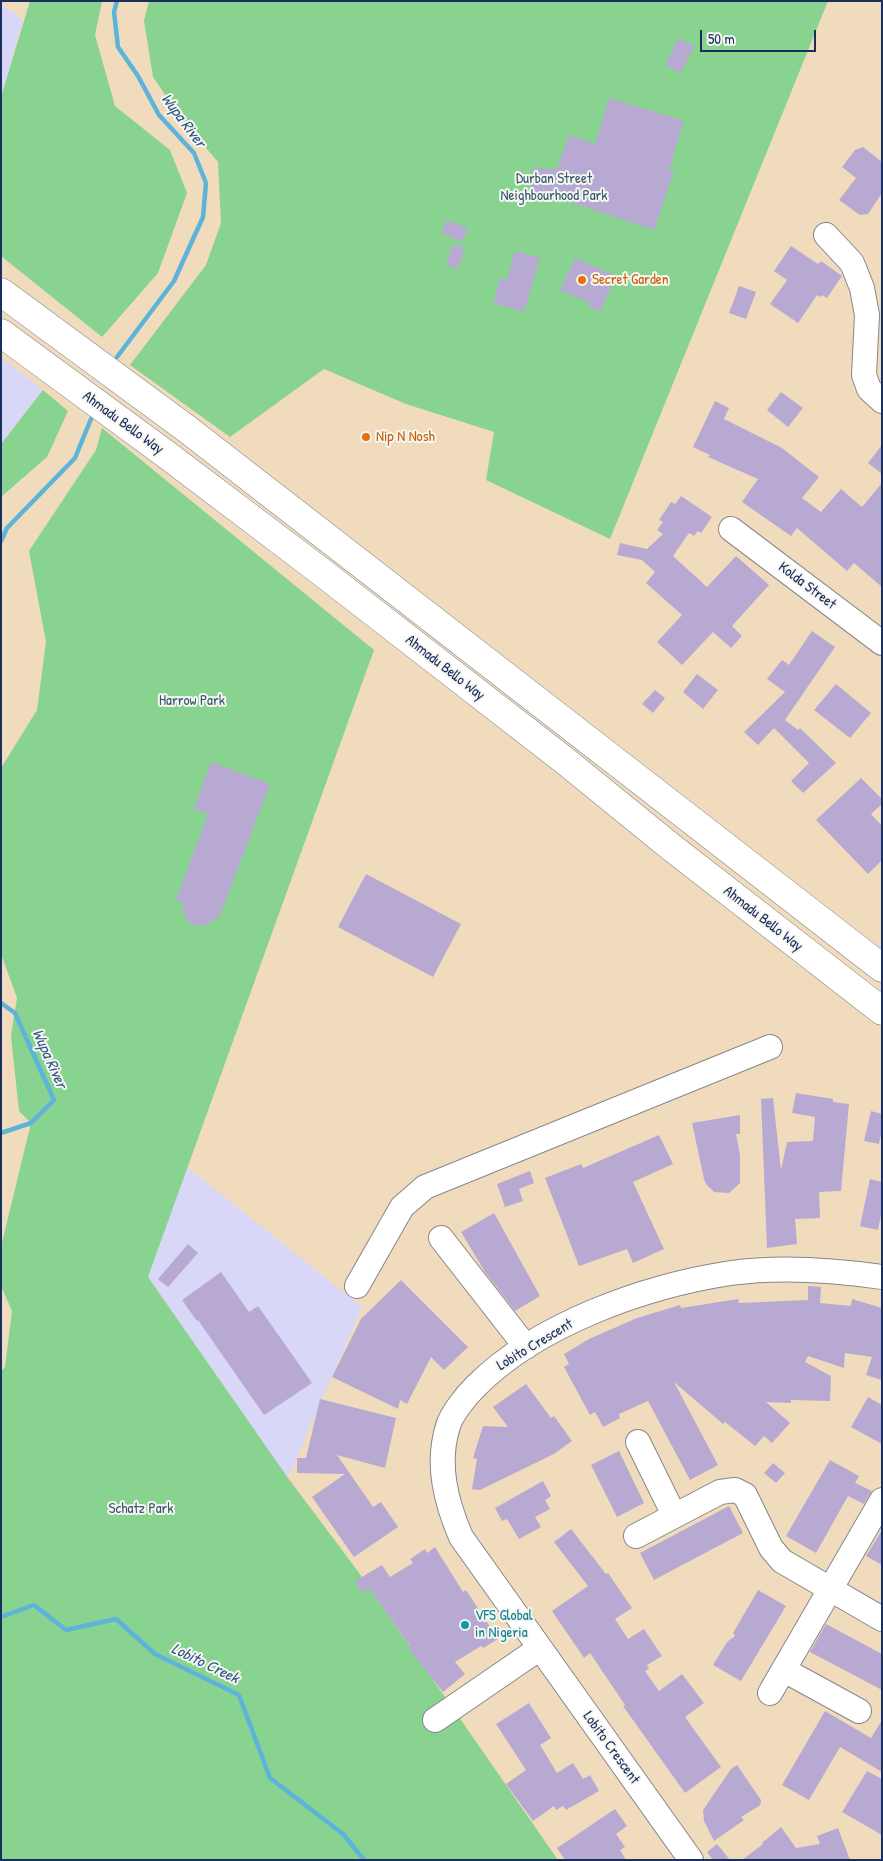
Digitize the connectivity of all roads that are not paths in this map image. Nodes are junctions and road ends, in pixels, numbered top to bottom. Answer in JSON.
{"nodes":[{"id":1,"x":826,"y":235,"type":"dead end"},
{"id":2,"x":1,"y":292,"type":"edge"},
{"id":3,"x":7,"y":338,"type":"edge"},
{"id":4,"x":882,"y":401,"type":"edge"},
{"id":5,"x":731,"y":529,"type":"dead end"},
{"id":6,"x":882,"y":643,"type":"edge"},
{"id":7,"x":882,"y":968,"type":"edge"},
{"id":8,"x":882,"y":1011,"type":"edge"},
{"id":9,"x":770,"y":1047,"type":"dead end"},
{"id":10,"x":441,"y":1238,"type":"dead end"},
{"id":11,"x":882,"y":1278,"type":"edge"},
{"id":12,"x":357,"y":1286,"type":"dead end"},
{"id":13,"x":526,"y":1347,"type":"junction"},
{"id":14,"x":638,"y":1442,"type":"dead end"},
{"id":15,"x":882,"y":1500,"type":"edge"},
{"id":16,"x":674,"y":1515,"type":"junction"},
{"id":17,"x":636,"y":1536,"type":"dead end"},
{"id":18,"x":831,"y":1589,"type":"junction"},
{"id":19,"x":882,"y":1619,"type":"edge"},
{"id":20,"x":540,"y":1648,"type":"junction"},
{"id":21,"x":784,"y":1670,"type":"junction"},
{"id":22,"x":770,"y":1693,"type":"dead end"},
{"id":23,"x":859,"y":1711,"type":"dead end"},
{"id":24,"x":435,"y":1720,"type":"dead end"},
{"id":25,"x":691,"y":1860,"type":"edge"}],
"edges":[{"from":1,"to":4,"type":"street"},
{"from":2,"to":7,"type":"main road","name":"Ahmadu Bello Way"},
{"from":3,"to":8,"type":"main road","name":"Ahmadu Bello Way"},
{"from":5,"to":6,"type":"street","name":"Kolda Street"},
{"from":9,"to":12,"type":"street"},
{"from":10,"to":13,"type":"street"},
{"from":11,"to":13,"type":"street","name":"Lobito Crescent"},
{"from":13,"to":20,"type":"street","name":"Lobito Crescent"},
{"from":14,"to":16,"type":"street"},
{"from":15,"to":18,"type":"street"},
{"from":16,"to":17,"type":"street"},
{"from":16,"to":18,"type":"street"},
{"from":18,"to":19,"type":"street"},
{"from":18,"to":21,"type":"street"},
{"from":20,"to":24,"type":"street"},
{"from":20,"to":25,"type":"street","name":"Lobito Crescent"},
{"from":21,"to":22,"type":"street"},
{"from":21,"to":23,"type":"street"}]}
